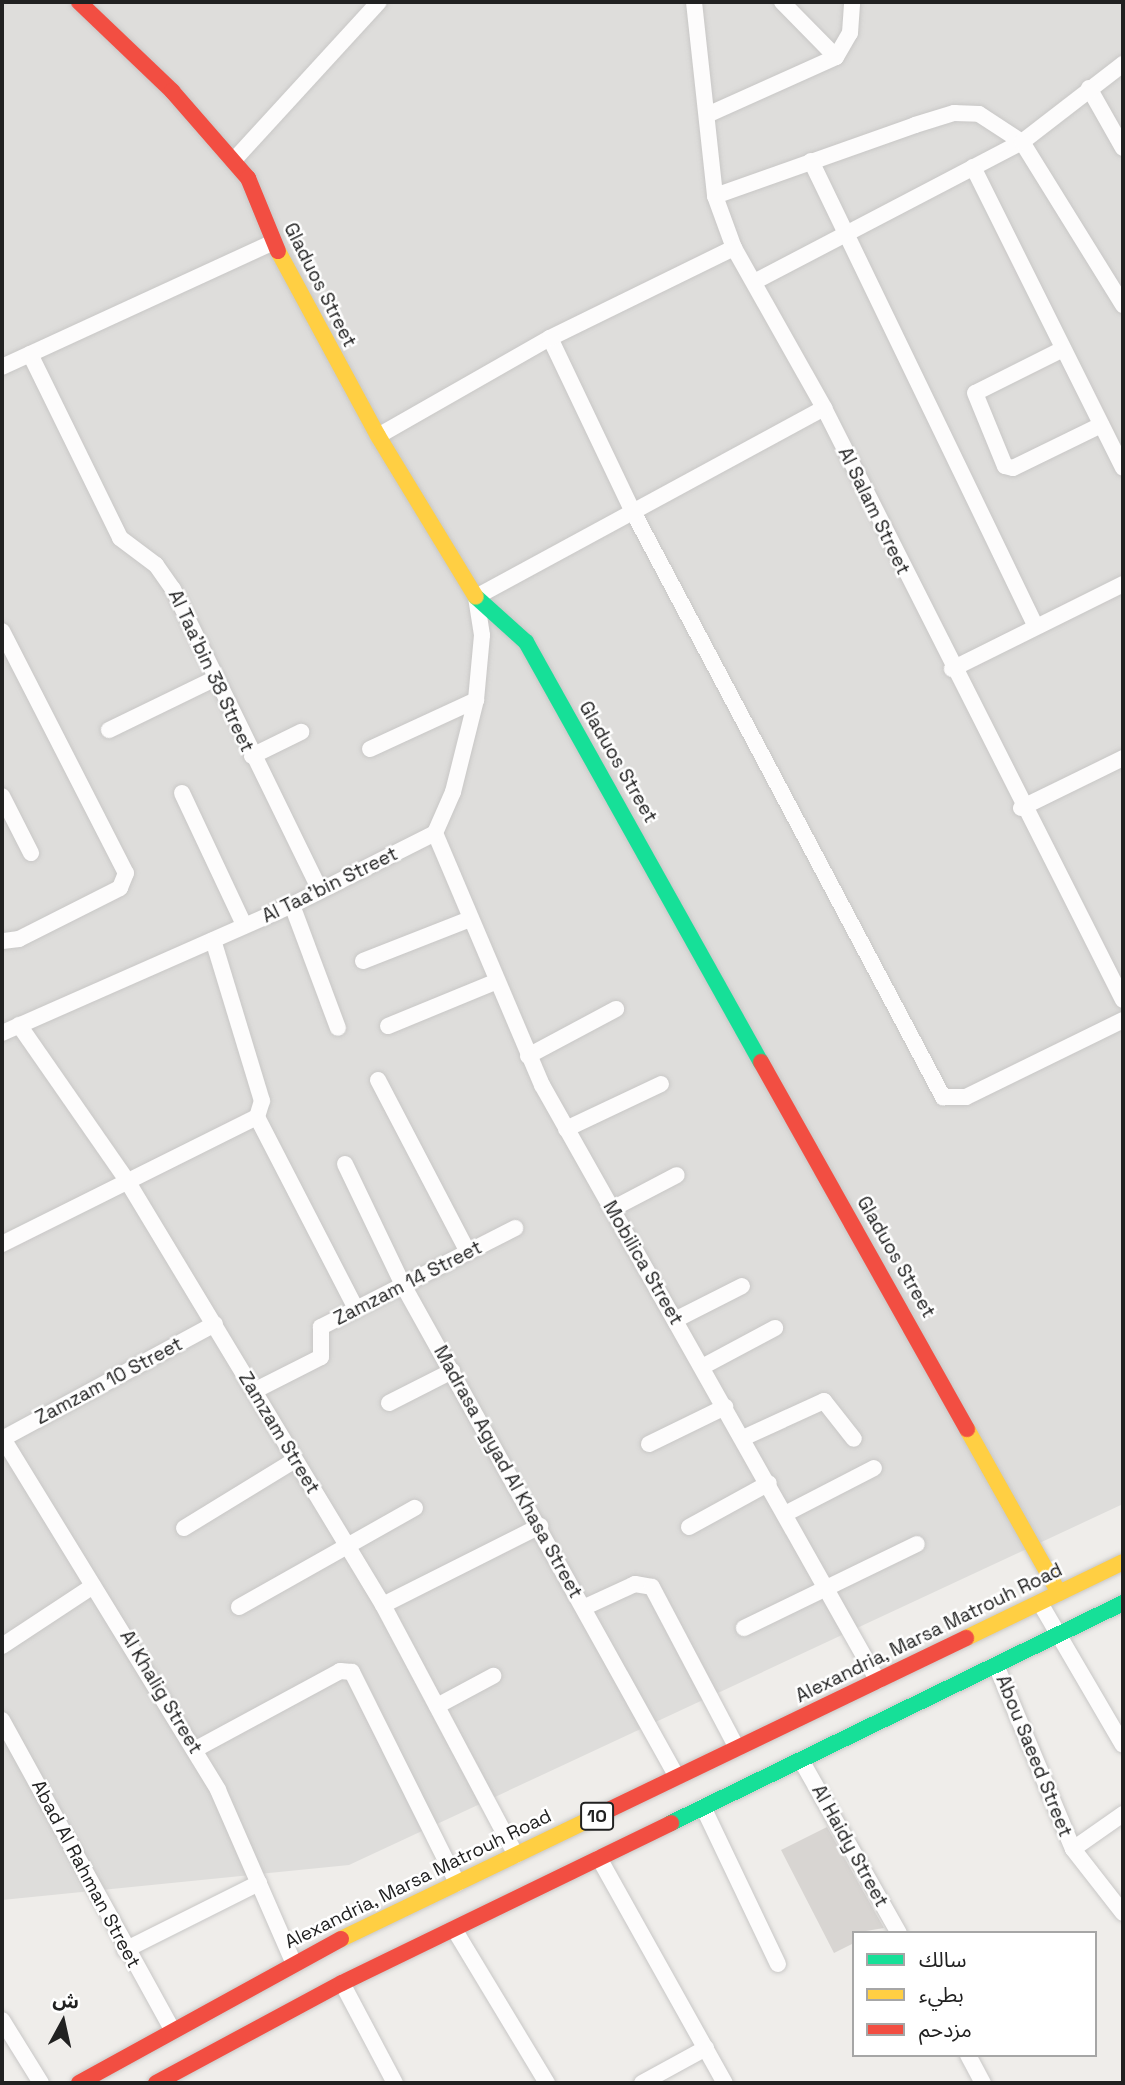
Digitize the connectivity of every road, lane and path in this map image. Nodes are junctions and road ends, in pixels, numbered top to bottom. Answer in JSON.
{"nodes":[{"id":1,"x":79,"y":2,"type":"edge"},
{"id":2,"x":379,"y":2,"type":"edge"},
{"id":3,"x":694,"y":2,"type":"edge"},
{"id":4,"x":782,"y":2,"type":"edge"},
{"id":5,"x":852,"y":2,"type":"edge"},
{"id":6,"x":836,"y":57,"type":"junction"},
{"id":7,"x":1123,"y":64,"type":"edge"},
{"id":8,"x":1089,"y":88,"type":"junction"},
{"id":9,"x":707,"y":115,"type":"junction"},
{"id":10,"x":1022,"y":142,"type":"junction"},
{"id":11,"x":1123,"y":148,"type":"edge"},
{"id":12,"x":234,"y":160,"type":"junction"},
{"id":13,"x":811,"y":161,"type":"junction"},
{"id":14,"x":973,"y":167,"type":"junction"},
{"id":15,"x":715,"y":197,"type":"junction"},
{"id":16,"x":847,"y":232,"type":"junction"},
{"id":17,"x":272,"y":243,"type":"junction"},
{"id":18,"x":734,"y":248,"type":"junction"},
{"id":19,"x":754,"y":282,"type":"junction"},
{"id":20,"x":1123,"y":305,"type":"edge"},
{"id":21,"x":550,"y":338,"type":"junction"},
{"id":22,"x":1063,"y":349,"type":"junction"},
{"id":23,"x":30,"y":354,"type":"junction"},
{"id":24,"x":2,"y":367,"type":"edge"},
{"id":25,"x":824,"y":408,"type":"junction"},
{"id":26,"x":1101,"y":425,"type":"junction"},
{"id":27,"x":377,"y":436,"type":"junction"},
{"id":28,"x":1123,"y":468,"type":"edge"},
{"id":29,"x":631,"y":508,"type":"junction"},
{"id":30,"x":1123,"y":584,"type":"edge"},
{"id":31,"x":476,"y":597,"type":"junction"},
{"id":32,"x":1036,"y":627,"type":"junction"},
{"id":33,"x":2,"y":631,"type":"edge"},
{"id":34,"x":952,"y":669,"type":"junction"},
{"id":35,"x":214,"y":679,"type":"junction"},
{"id":36,"x":476,"y":700,"type":"junction"},
{"id":37,"x":110,"y":730,"type":"dead end"},
{"id":38,"x":301,"y":732,"type":"dead end"},
{"id":39,"x":370,"y":749,"type":"dead end"},
{"id":40,"x":252,"y":756,"type":"junction"},
{"id":41,"x":1123,"y":758,"type":"edge"},
{"id":42,"x":182,"y":793,"type":"dead end"},
{"id":43,"x":2,"y":796,"type":"edge"},
{"id":44,"x":1021,"y":808,"type":"junction"},
{"id":45,"x":435,"y":833,"type":"junction"},
{"id":46,"x":31,"y":853,"type":"dead end"},
{"id":47,"x":320,"y":890,"type":"junction"},
{"id":48,"x":292,"y":905,"type":"junction"},
{"id":49,"x":470,"y":919,"type":"junction"},
{"id":50,"x":244,"y":925,"type":"junction"},
{"id":51,"x":213,"y":940,"type":"junction"},
{"id":52,"x":2,"y":941,"type":"edge"},
{"id":53,"x":363,"y":961,"type":"dead end"},
{"id":54,"x":495,"y":982,"type":"junction"},
{"id":55,"x":1123,"y":1000,"type":"edge"},
{"id":56,"x":616,"y":1009,"type":"dead end"},
{"id":57,"x":1123,"y":1020,"type":"edge"},
{"id":58,"x":19,"y":1025,"type":"junction"},
{"id":59,"x":388,"y":1026,"type":"dead end"},
{"id":60,"x":338,"y":1028,"type":"dead end"},
{"id":61,"x":2,"y":1033,"type":"edge"},
{"id":62,"x":528,"y":1056,"type":"junction"},
{"id":63,"x":378,"y":1080,"type":"dead end"},
{"id":64,"x":661,"y":1084,"type":"dead end"},
{"id":65,"x":257,"y":1117,"type":"junction"},
{"id":66,"x":566,"y":1129,"type":"junction"},
{"id":67,"x":345,"y":1164,"type":"dead end"},
{"id":68,"x":677,"y":1175,"type":"dead end"},
{"id":69,"x":126,"y":1179,"type":"junction"},
{"id":70,"x":612,"y":1209,"type":"junction"},
{"id":71,"x":515,"y":1228,"type":"dead end"},
{"id":72,"x":2,"y":1244,"type":"edge"},
{"id":73,"x":468,"y":1252,"type":"junction"},
{"id":74,"x":403,"y":1285,"type":"junction"},
{"id":75,"x":742,"y":1286,"type":"dead end"},
{"id":76,"x":356,"y":1309,"type":"junction"},
{"id":77,"x":675,"y":1320,"type":"junction"},
{"id":78,"x":215,"y":1324,"type":"junction"},
{"id":79,"x":775,"y":1328,"type":"dead end"},
{"id":80,"x":702,"y":1367,"type":"junction"},
{"id":81,"x":452,"y":1371,"type":"junction"},
{"id":82,"x":254,"y":1391,"type":"junction"},
{"id":83,"x":389,"y":1403,"type":"dead end"},
{"id":84,"x":725,"y":1407,"type":"junction"},
{"id":85,"x":2,"y":1438,"type":"edge"},
{"id":86,"x":743,"y":1438,"type":"junction"},
{"id":87,"x":854,"y":1439,"type":"dead end"},
{"id":88,"x":649,"y":1444,"type":"dead end"},
{"id":89,"x":295,"y":1460,"type":"junction"},
{"id":90,"x":874,"y":1468,"type":"dead end"},
{"id":91,"x":769,"y":1483,"type":"junction"},
{"id":92,"x":415,"y":1508,"type":"dead end"},
{"id":93,"x":785,"y":1514,"type":"junction"},
{"id":94,"x":540,"y":1526,"type":"junction"},
{"id":95,"x":689,"y":1527,"type":"dead end"},
{"id":96,"x":184,"y":1528,"type":"dead end"},
{"id":97,"x":346,"y":1544,"type":"junction"},
{"id":98,"x":917,"y":1544,"type":"dead end"},
{"id":99,"x":1123,"y":1562,"type":"edge"},
{"id":100,"x":1097,"y":1575,"type":"junction"},
{"id":101,"x":93,"y":1586,"type":"junction"},
{"id":102,"x":826,"y":1592,"type":"junction"},
{"id":103,"x":1059,"y":1594,"type":"junction"},
{"id":104,"x":1040,"y":1603,"type":"junction"},
{"id":105,"x":383,"y":1605,"type":"junction"},
{"id":106,"x":1119,"y":1605,"type":"edge"},
{"id":107,"x":239,"y":1606,"type":"dead end"},
{"id":108,"x":585,"y":1607,"type":"junction"},
{"id":109,"x":744,"y":1628,"type":"dead end"},
{"id":110,"x":1057,"y":1635,"type":"junction"},
{"id":111,"x":2,"y":1646,"type":"edge"},
{"id":112,"x":996,"y":1665,"type":"junction"},
{"id":113,"x":493,"y":1676,"type":"dead end"},
{"id":114,"x":878,"y":1681,"type":"junction"},
{"id":115,"x":437,"y":1706,"type":"junction"},
{"id":116,"x":2,"y":1720,"type":"edge"},
{"id":117,"x":1123,"y":1745,"type":"edge"},
{"id":118,"x":737,"y":1748,"type":"junction"},
{"id":119,"x":196,"y":1749,"type":"junction"},
{"id":120,"x":801,"y":1760,"type":"junction"},
{"id":121,"x":677,"y":1777,"type":"junction"},
{"id":122,"x":703,"y":1807,"type":"junction"},
{"id":123,"x":1123,"y":1814,"type":"edge"},
{"id":124,"x":1073,"y":1849,"type":"junction"},
{"id":125,"x":516,"y":1855,"type":"junction"},
{"id":126,"x":599,"y":1858,"type":"junction"},
{"id":127,"x":259,"y":1883,"type":"junction"},
{"id":128,"x":457,"y":1883,"type":"junction"},
{"id":129,"x":1123,"y":1913,"type":"edge"},
{"id":130,"x":454,"y":1929,"type":"junction"},
{"id":131,"x":898,"y":1931,"type":"edge"},
{"id":132,"x":125,"y":1950,"type":"junction"},
{"id":133,"x":293,"y":1962,"type":"junction"},
{"id":134,"x":778,"y":1964,"type":"dead end"},
{"id":135,"x":342,"y":1983,"type":"junction"},
{"id":136,"x":2,"y":2020,"type":"edge"},
{"id":137,"x":171,"y":2028,"type":"junction"},
{"id":138,"x":706,"y":2048,"type":"junction"},
{"id":139,"x":969,"y":2057,"type":"edge"},
{"id":140,"x":175,"y":2078,"type":"edge"},
{"id":141,"x":41,"y":2083,"type":"edge"},
{"id":142,"x":79,"y":2083,"type":"edge"},
{"id":143,"x":156,"y":2083,"type":"edge"},
{"id":144,"x":395,"y":2083,"type":"edge"},
{"id":145,"x":547,"y":2083,"type":"edge"},
{"id":146,"x":642,"y":2083,"type":"edge"},
{"id":147,"x":725,"y":2083,"type":"edge"},
{"id":148,"x":983,"y":2083,"type":"edge"}],
"edges":[{"from":1,"to":12,"type":"main road","name":"Gladuos Street"},
{"from":2,"to":12,"type":"street"},
{"from":3,"to":9,"type":"street","name":"Al Salam Street"},
{"from":4,"to":6,"type":"street"},
{"from":5,"to":6,"type":"street"},
{"from":6,"to":9,"type":"street"},
{"from":7,"to":8,"type":"street"},
{"from":8,"to":10,"type":"street"},
{"from":8,"to":11,"type":"street"},
{"from":9,"to":15,"type":"street","name":"Al Salam Street"},
{"from":10,"to":13,"type":"street"},
{"from":10,"to":14,"type":"street"},
{"from":10,"to":20,"type":"street"},
{"from":12,"to":17,"type":"main road","name":"Gladuos Street"},
{"from":13,"to":15,"type":"street"},
{"from":13,"to":16,"type":"street"},
{"from":14,"to":16,"type":"street"},
{"from":14,"to":22,"type":"street"},
{"from":15,"to":18,"type":"street","name":"Al Salam Street"},
{"from":16,"to":19,"type":"street"},
{"from":16,"to":32,"type":"street"},
{"from":17,"to":23,"type":"street"},
{"from":17,"to":27,"type":"main road","name":"Gladuos Street"},
{"from":18,"to":19,"type":"street","name":"Al Salam Street"},
{"from":18,"to":21,"type":"street"},
{"from":19,"to":25,"type":"street","name":"Al Salam Street"},
{"from":21,"to":27,"type":"street"},
{"from":21,"to":29,"type":"street"},
{"from":22,"to":26,"type":"street"},
{"from":22,"to":26,"type":"street"},
{"from":23,"to":24,"type":"street"},
{"from":23,"to":35,"type":"street","name":"Al Taa'bin 38 Street"},
{"from":25,"to":29,"type":"street"},
{"from":25,"to":34,"type":"street","name":"Al Salam Street"},
{"from":26,"to":28,"type":"street"},
{"from":27,"to":31,"type":"main road","name":"Gladuos Street"},
{"from":29,"to":31,"type":"street"},
{"from":29,"to":57,"type":"street"},
{"from":30,"to":32,"type":"street"},
{"from":31,"to":36,"type":"street"},
{"from":31,"to":103,"type":"main road","name":"Gladuos Street"},
{"from":32,"to":34,"type":"street"},
{"from":33,"to":52,"type":"street"},
{"from":34,"to":44,"type":"street","name":"Al Salam Street"},
{"from":35,"to":37,"type":"street"},
{"from":35,"to":40,"type":"street","name":"Al Taa'bin 38 Street"},
{"from":36,"to":39,"type":"street"},
{"from":36,"to":45,"type":"street"},
{"from":38,"to":40,"type":"street"},
{"from":40,"to":47,"type":"street","name":"Al Taa'bin 38 Street"},
{"from":41,"to":44,"type":"street"},
{"from":42,"to":50,"type":"street"},
{"from":43,"to":46,"type":"street"},
{"from":44,"to":55,"type":"street","name":"Al Salam Street"},
{"from":45,"to":47,"type":"street","name":"Al Taa'bin Street"},
{"from":45,"to":49,"type":"street","name":"Mobilica Street"},
{"from":47,"to":48,"type":"street","name":"Al Taa'bin Street"},
{"from":48,"to":50,"type":"street","name":"Al Taa'bin Street"},
{"from":48,"to":60,"type":"street"},
{"from":49,"to":53,"type":"street"},
{"from":49,"to":54,"type":"street","name":"Mobilica Street"},
{"from":50,"to":51,"type":"street","name":"Al Taa'bin Street"},
{"from":51,"to":58,"type":"street","name":"Al Taa'bin Street"},
{"from":51,"to":65,"type":"street"},
{"from":54,"to":59,"type":"street"},
{"from":54,"to":62,"type":"street","name":"Mobilica Street"},
{"from":56,"to":62,"type":"street"},
{"from":58,"to":61,"type":"street","name":"Al Taa'bin Street"},
{"from":58,"to":69,"type":"street","name":"Zamzam Street"},
{"from":62,"to":66,"type":"street","name":"Mobilica Street"},
{"from":63,"to":73,"type":"street"},
{"from":64,"to":66,"type":"street"},
{"from":65,"to":69,"type":"street"},
{"from":65,"to":76,"type":"street"},
{"from":66,"to":70,"type":"street","name":"Mobilica Street"},
{"from":67,"to":74,"type":"street","name":"Madrasa Agyad Al Khasa Street"},
{"from":68,"to":70,"type":"street"},
{"from":69,"to":72,"type":"street"},
{"from":69,"to":78,"type":"street","name":"Zamzam Street"},
{"from":70,"to":77,"type":"street","name":"Mobilica Street"},
{"from":71,"to":73,"type":"street","name":"Zamzam 14 Street"},
{"from":73,"to":74,"type":"street","name":"Zamzam 14 Street"},
{"from":74,"to":76,"type":"street","name":"Zamzam 14 Street"},
{"from":74,"to":81,"type":"street","name":"Madrasa Agyad Al Khasa Street"},
{"from":75,"to":77,"type":"street"},
{"from":76,"to":82,"type":"street","name":"Zamzam 14 Street"},
{"from":77,"to":80,"type":"street","name":"Mobilica Street"},
{"from":78,"to":82,"type":"street","name":"Zamzam Street"},
{"from":78,"to":85,"type":"street","name":"Zamzam 10 Street"},
{"from":79,"to":80,"type":"street"},
{"from":80,"to":84,"type":"street","name":"Mobilica Street"},
{"from":81,"to":83,"type":"street"},
{"from":81,"to":94,"type":"street","name":"Madrasa Agyad Al Khasa Street"},
{"from":82,"to":89,"type":"street","name":"Zamzam Street"},
{"from":84,"to":86,"type":"street","name":"Mobilica Street"},
{"from":84,"to":88,"type":"street"},
{"from":85,"to":101,"type":"street","name":"Al Khalig Street"},
{"from":86,"to":87,"type":"street"},
{"from":86,"to":91,"type":"street","name":"Mobilica Street"},
{"from":89,"to":96,"type":"street"},
{"from":89,"to":97,"type":"street","name":"Zamzam Street"},
{"from":90,"to":93,"type":"street"},
{"from":91,"to":93,"type":"street","name":"Mobilica Street"},
{"from":91,"to":95,"type":"street"},
{"from":92,"to":97,"type":"street"},
{"from":93,"to":102,"type":"street","name":"Mobilica Street"},
{"from":94,"to":105,"type":"street"},
{"from":94,"to":108,"type":"street","name":"Madrasa Agyad Al Khasa Street"},
{"from":97,"to":105,"type":"street","name":"Zamzam Street"},
{"from":97,"to":107,"type":"street"},
{"from":98,"to":102,"type":"street"},
{"from":99,"to":100,"type":"main road","name":"Alexandria, Marsa Matrouh Road","number":"10"},
{"from":100,"to":103,"type":"main road","name":"Alexandria, Marsa Matrouh Road","number":"10"},
{"from":100,"to":106,"type":"main road"},
{"from":101,"to":111,"type":"street"},
{"from":101,"to":119,"type":"street","name":"Al Khalig Street"},
{"from":102,"to":109,"type":"street"},
{"from":102,"to":114,"type":"street","name":"Mobilica Street"},
{"from":103,"to":104,"type":"main road","name":"Alexandria, Marsa Matrouh Road","number":"10"},
{"from":104,"to":110,"type":"street"},
{"from":104,"to":114,"type":"main road","name":"Alexandria, Marsa Matrouh Road","number":"10"},
{"from":105,"to":115,"type":"street","name":"Zamzam Street"},
{"from":106,"to":110,"type":"main road","number":"10"},
{"from":108,"to":118,"type":"street"},
{"from":108,"to":121,"type":"street","name":"Madrasa Agyad Al Khasa Street"},
{"from":110,"to":112,"type":"main road","number":"10"},
{"from":110,"to":117,"type":"street"},
{"from":112,"to":120,"type":"main road","number":"10"},
{"from":112,"to":124,"type":"street","name":"Abou Saeed Street"},
{"from":113,"to":115,"type":"street"},
{"from":114,"to":118,"type":"main road","name":"Alexandria, Marsa Matrouh Road","number":"10"},
{"from":115,"to":125,"type":"street","name":"Zamzam Street"},
{"from":116,"to":132,"type":"street","name":"Abad Al Rahman Street"},
{"from":118,"to":121,"type":"main road","name":"Alexandria, Marsa Matrouh Road","number":"10"},
{"from":119,"to":127,"type":"street","name":"Al Khalig Street"},
{"from":119,"to":128,"type":"street"},
{"from":120,"to":122,"type":"main road","number":"10"},
{"from":120,"to":131,"type":"street","name":"Al Haidy Street"},
{"from":121,"to":125,"type":"main road","name":"Alexandria, Marsa Matrouh Road","number":"10"},
{"from":122,"to":126,"type":"main road","number":"10"},
{"from":122,"to":134,"type":"street"},
{"from":123,"to":124,"type":"street"},
{"from":124,"to":129,"type":"street","name":"Abou Saeed Street"},
{"from":125,"to":128,"type":"main road","name":"Alexandria, Marsa Matrouh Road","number":"10"},
{"from":126,"to":130,"type":"main road","number":"10"},
{"from":126,"to":138,"type":"street"},
{"from":127,"to":132,"type":"street"},
{"from":127,"to":133,"type":"street","name":"Al Khalig Street"},
{"from":128,"to":133,"type":"main road","name":"Alexandria, Marsa Matrouh Road","number":"10"},
{"from":130,"to":135,"type":"main road","number":"10"},
{"from":130,"to":145,"type":"street"},
{"from":132,"to":137,"type":"street","name":"Abad Al Rahman Street"},
{"from":133,"to":137,"type":"main road","name":"Alexandria, Marsa Matrouh Road","number":"10"},
{"from":135,"to":140,"type":"main road","number":"10"},
{"from":135,"to":144,"type":"street"},
{"from":136,"to":141,"type":"street"},
{"from":137,"to":142,"type":"main road","name":"Alexandria, Marsa Matrouh Road","number":"10"},
{"from":138,"to":146,"type":"street"},
{"from":138,"to":147,"type":"street"},
{"from":139,"to":148,"type":"street"},
{"from":140,"to":143,"type":"main road","number":"10"}]}
